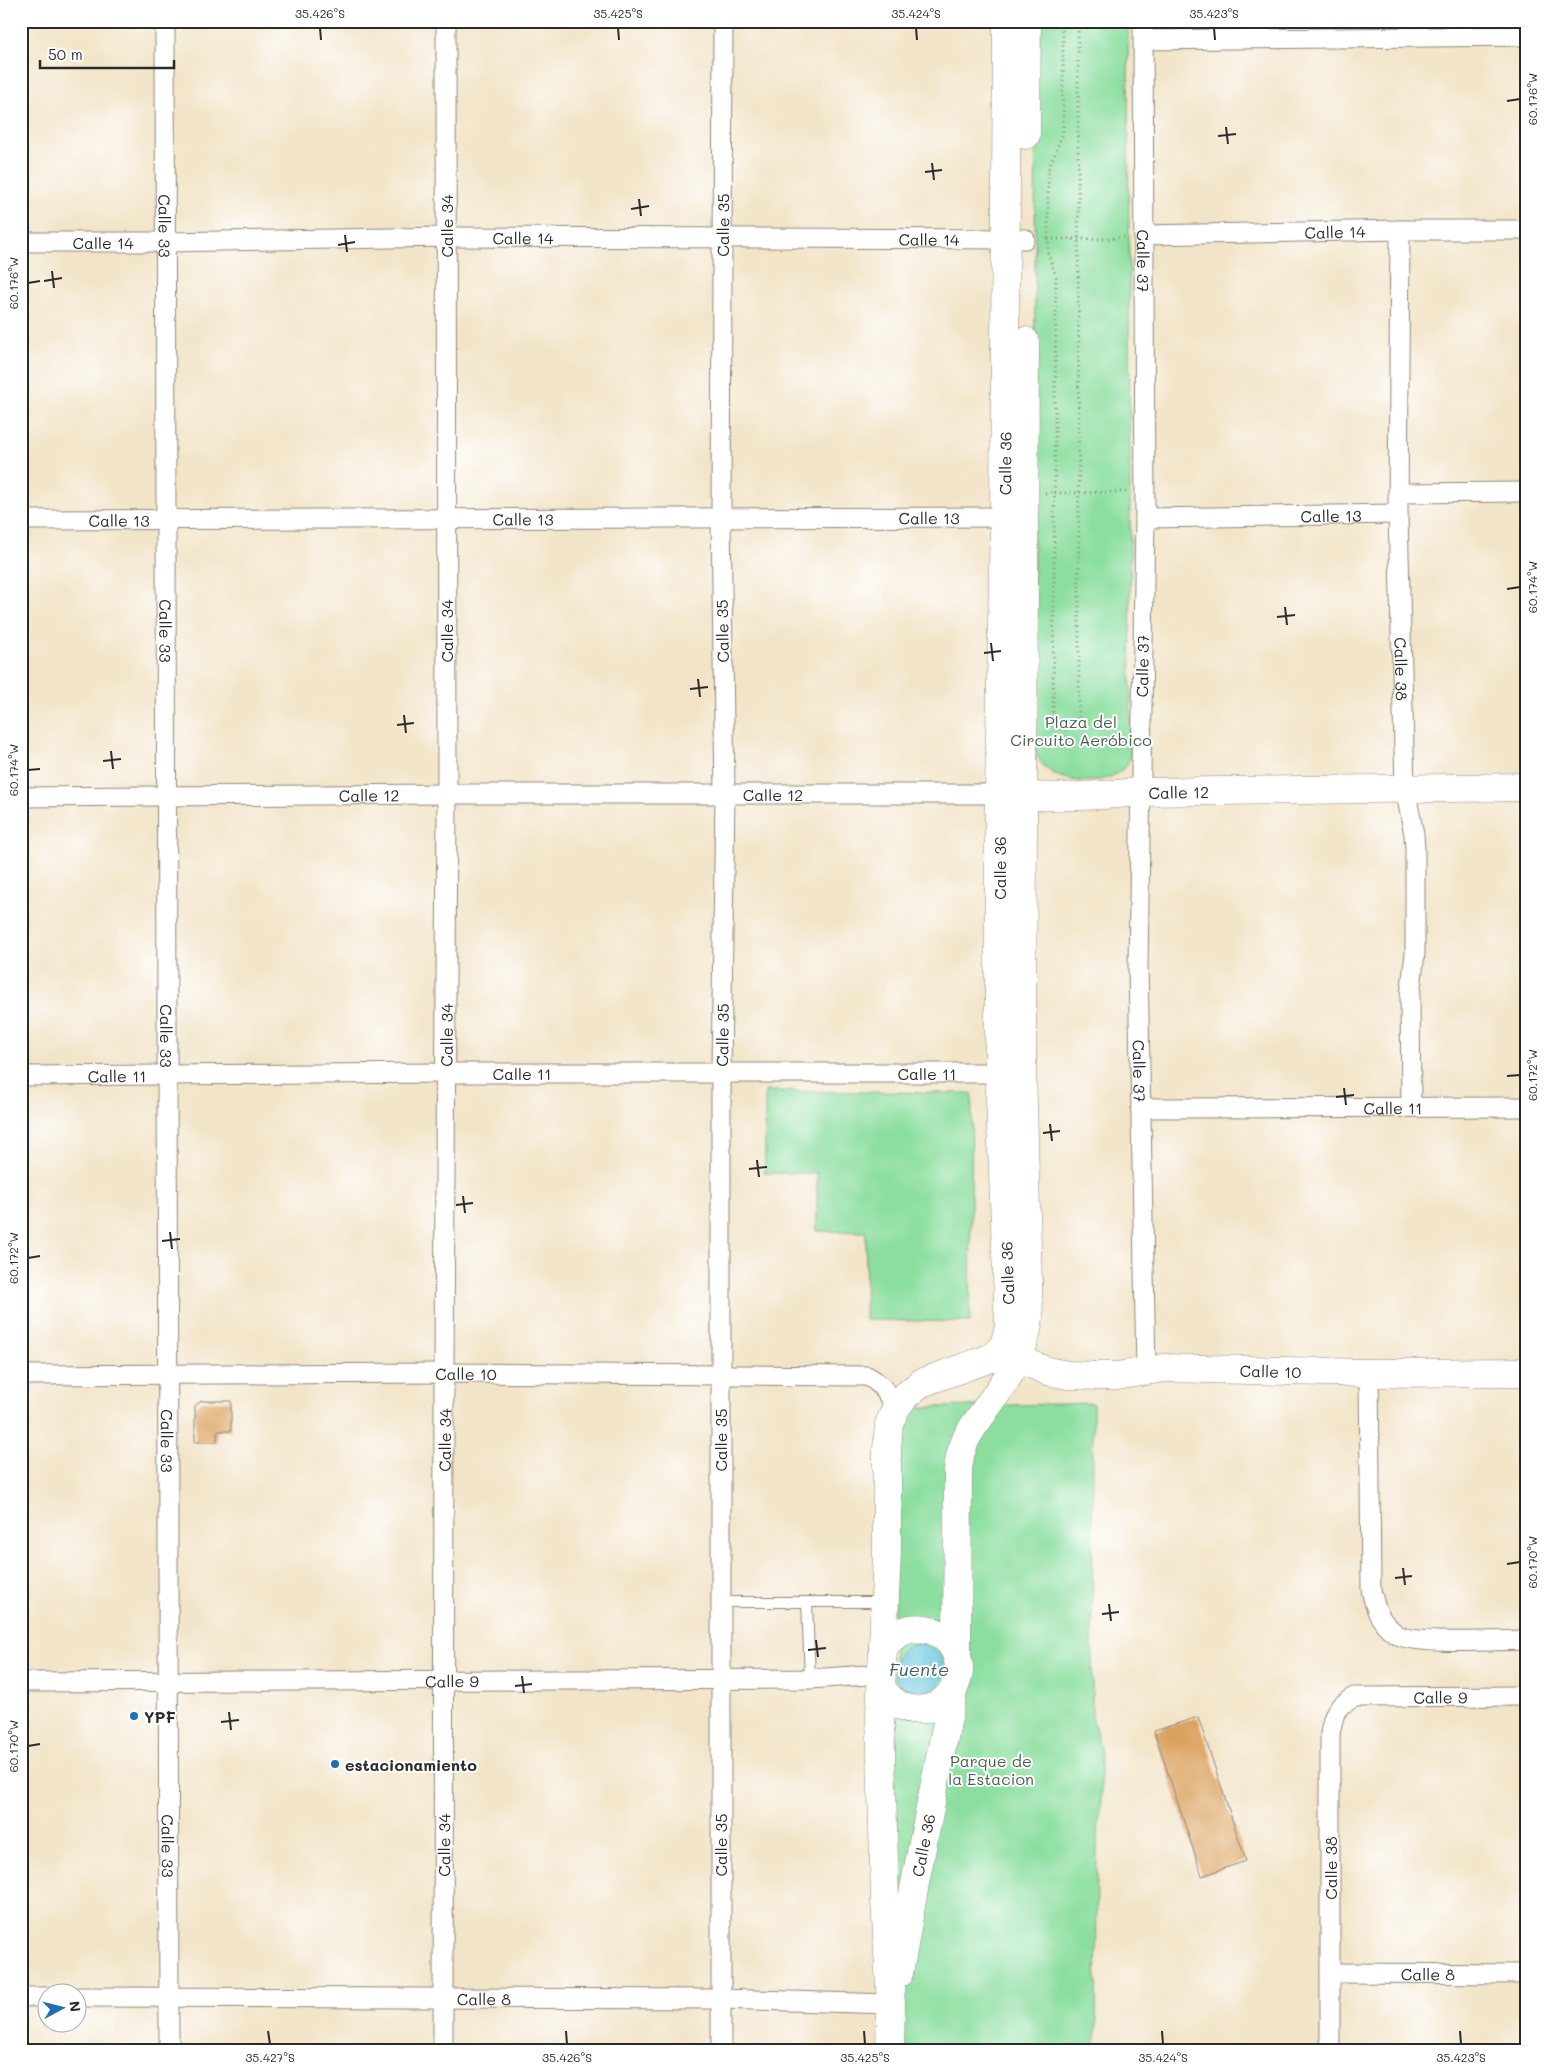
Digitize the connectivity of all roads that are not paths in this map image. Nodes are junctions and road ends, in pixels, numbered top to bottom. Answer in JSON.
{"nodes":[{"id":1,"x":165,"y":21,"type":"edge"},
{"id":2,"x":446,"y":21,"type":"edge"},
{"id":3,"x":723,"y":21,"type":"edge"},
{"id":4,"x":1007,"y":21,"type":"edge"},
{"id":5,"x":1027,"y":21,"type":"edge"},
{"id":6,"x":1143,"y":21,"type":"edge"},
{"id":7,"x":1526,"y":36,"type":"edge"},
{"id":8,"x":1143,"y":40,"type":"junction"},
{"id":9,"x":1400,"y":230,"type":"junction"},
{"id":10,"x":1526,"y":230,"type":"edge"},
{"id":11,"x":1144,"y":236,"type":"junction"},
{"id":12,"x":446,"y":237,"type":"junction"},
{"id":13,"x":722,"y":239,"type":"junction"},
{"id":14,"x":1027,"y":239,"type":"junction"},
{"id":15,"x":21,"y":242,"type":"edge"},
{"id":16,"x":167,"y":242,"type":"junction"},
{"id":17,"x":1526,"y":492,"type":"edge"},
{"id":18,"x":1398,"y":493,"type":"junction"},
{"id":19,"x":1018,"y":509,"type":"junction"},
{"id":20,"x":1398,"y":514,"type":"junction"},
{"id":21,"x":721,"y":518,"type":"junction"},
{"id":22,"x":1145,"y":518,"type":"junction"},
{"id":23,"x":446,"y":519,"type":"junction"},
{"id":24,"x":21,"y":520,"type":"edge"},
{"id":25,"x":167,"y":521,"type":"junction"},
{"id":26,"x":1526,"y":786,"type":"edge"},
{"id":27,"x":1404,"y":789,"type":"junction"},
{"id":28,"x":1140,"y":792,"type":"junction"},
{"id":29,"x":447,"y":794,"type":"junction"},
{"id":30,"x":725,"y":794,"type":"junction"},
{"id":31,"x":1011,"y":795,"type":"junction"},
{"id":32,"x":168,"y":796,"type":"junction"},
{"id":33,"x":21,"y":797,"type":"edge"},
{"id":34,"x":1011,"y":1071,"type":"junction"},
{"id":35,"x":445,"y":1073,"type":"junction"},
{"id":36,"x":721,"y":1073,"type":"junction"},
{"id":37,"x":168,"y":1075,"type":"junction"},
{"id":38,"x":21,"y":1076,"type":"edge"},
{"id":39,"x":1411,"y":1106,"type":"junction"},
{"id":40,"x":1526,"y":1107,"type":"edge"},
{"id":41,"x":1141,"y":1108,"type":"junction"},
{"id":42,"x":1019,"y":1359,"type":"junction"},
{"id":43,"x":1146,"y":1370,"type":"junction"},
{"id":44,"x":1526,"y":1372,"type":"edge"},
{"id":45,"x":444,"y":1373,"type":"junction"},
{"id":46,"x":1369,"y":1373,"type":"junction"},
{"id":47,"x":21,"y":1375,"type":"edge"},
{"id":48,"x":168,"y":1375,"type":"junction"},
{"id":49,"x":720,"y":1376,"type":"junction"},
{"id":50,"x":896,"y":1408,"type":"junction"},
{"id":51,"x":720,"y":1602,"type":"junction"},
{"id":52,"x":807,"y":1602,"type":"junction"},
{"id":53,"x":886,"y":1602,"type":"junction"},
{"id":54,"x":1526,"y":1640,"type":"edge"},
{"id":55,"x":956,"y":1656,"type":"junction"},
{"id":56,"x":882,"y":1670,"type":"junction"},
{"id":57,"x":810,"y":1679,"type":"junction"},
{"id":58,"x":720,"y":1680,"type":"junction"},
{"id":59,"x":169,"y":1681,"type":"junction"},
{"id":60,"x":21,"y":1682,"type":"edge"},
{"id":61,"x":443,"y":1682,"type":"junction"},
{"id":62,"x":954,"y":1688,"type":"junction"},
{"id":63,"x":1526,"y":1696,"type":"edge"},
{"id":64,"x":1354,"y":1697,"type":"joint"},
{"id":65,"x":1330,"y":1973,"type":"junction"},
{"id":66,"x":1526,"y":1974,"type":"edge"},
{"id":67,"x":21,"y":1997,"type":"edge"},
{"id":68,"x":38,"y":1997,"type":"edge"},
{"id":69,"x":88,"y":1998,"type":"edge"},
{"id":70,"x":169,"y":1998,"type":"junction"},
{"id":71,"x":443,"y":1998,"type":"junction"},
{"id":72,"x":720,"y":1999,"type":"junction"},
{"id":73,"x":891,"y":2004,"type":"junction"},
{"id":74,"x":169,"y":2050,"type":"edge"},
{"id":75,"x":443,"y":2050,"type":"edge"},
{"id":76,"x":721,"y":2050,"type":"edge"},
{"id":77,"x":890,"y":2050,"type":"edge"},
{"id":78,"x":1330,"y":2050,"type":"edge"}],
"edges":[{"from":1,"to":16,"type":"street","name":"Calle 33"},
{"from":2,"to":12,"type":"street","name":"Calle 34"},
{"from":3,"to":13,"type":"street","name":"Calle 35"},
{"from":4,"to":14,"type":"street","name":"Calle 36"},
{"from":5,"to":14,"type":"street","name":"Calle 36"},
{"from":6,"to":8,"type":"street","name":"Calle 37"},
{"from":7,"to":8,"type":"street"},
{"from":8,"to":11,"type":"street","name":"Calle 37"},
{"from":9,"to":10,"type":"street","name":"Calle 14"},
{"from":9,"to":11,"type":"street","name":"Calle 14"},
{"from":9,"to":18,"type":"street","name":"Calle 38"},
{"from":11,"to":22,"type":"street","name":"Calle 37"},
{"from":12,"to":13,"type":"street","name":"Calle 14"},
{"from":12,"to":16,"type":"street","name":"Calle 14"},
{"from":12,"to":23,"type":"street","name":"Calle 34"},
{"from":13,"to":14,"type":"street","name":"Calle 14"},
{"from":13,"to":21,"type":"street","name":"Calle 35"},
{"from":14,"to":19,"type":"street","name":"Calle 36"},
{"from":15,"to":16,"type":"street","name":"Calle 14"},
{"from":16,"to":25,"type":"street","name":"Calle 33"},
{"from":17,"to":18,"type":"street"},
{"from":18,"to":20,"type":"street","name":"Calle 38"},
{"from":19,"to":21,"type":"street","name":"Calle 13"},
{"from":19,"to":31,"type":"street","name":"Calle 36"},
{"from":20,"to":22,"type":"street","name":"Calle 13"},
{"from":20,"to":27,"type":"street","name":"Calle 38"},
{"from":21,"to":23,"type":"street","name":"Calle 13"},
{"from":21,"to":30,"type":"street","name":"Calle 35"},
{"from":22,"to":28,"type":"street","name":"Calle 37"},
{"from":23,"to":25,"type":"street","name":"Calle 13"},
{"from":23,"to":29,"type":"street","name":"Calle 34"},
{"from":24,"to":25,"type":"street","name":"Calle 13"},
{"from":25,"to":32,"type":"street","name":"Calle 33"},
{"from":26,"to":27,"type":"street","name":"Calle 12"},
{"from":27,"to":28,"type":"street","name":"Calle 12"},
{"from":27,"to":39,"type":"street","name":"Calle 38"},
{"from":28,"to":31,"type":"street","name":"Calle 12"},
{"from":28,"to":41,"type":"street","name":"Calle 37"},
{"from":29,"to":30,"type":"street","name":"Calle 12"},
{"from":29,"to":32,"type":"street","name":"Calle 12"},
{"from":29,"to":35,"type":"street","name":"Calle 34"},
{"from":30,"to":31,"type":"street","name":"Calle 12"},
{"from":30,"to":36,"type":"street","name":"Calle 35"},
{"from":31,"to":34,"type":"street","name":"Calle 36"},
{"from":32,"to":33,"type":"street","name":"Calle 12"},
{"from":32,"to":37,"type":"street","name":"Calle 33"},
{"from":34,"to":36,"type":"street","name":"Calle 11"},
{"from":34,"to":42,"type":"street","name":"Calle 36"},
{"from":34,"to":50,"type":"street","name":"Calle 36"},
{"from":35,"to":36,"type":"street","name":"Calle 11"},
{"from":35,"to":37,"type":"street","name":"Calle 11"},
{"from":35,"to":45,"type":"street","name":"Calle 34"},
{"from":36,"to":49,"type":"street","name":"Calle 35"},
{"from":37,"to":38,"type":"street","name":"Calle 11"},
{"from":37,"to":48,"type":"street","name":"Calle 33"},
{"from":39,"to":40,"type":"street","name":"Calle 11"},
{"from":39,"to":41,"type":"street","name":"Calle 11"},
{"from":41,"to":43,"type":"street","name":"Calle 37"},
{"from":42,"to":43,"type":"street","name":"Calle 10"},
{"from":42,"to":55,"type":"street","name":"Calle 36"},
{"from":43,"to":46,"type":"street","name":"Calle 10"},
{"from":44,"to":46,"type":"street","name":"Calle 10"},
{"from":45,"to":48,"type":"street","name":"Calle 10"},
{"from":45,"to":49,"type":"street","name":"Calle 10"},
{"from":45,"to":61,"type":"street","name":"Calle 34"},
{"from":46,"to":54,"type":"street"},
{"from":47,"to":48,"type":"street","name":"Calle 10"},
{"from":48,"to":59,"type":"street","name":"Calle 33"},
{"from":49,"to":50,"type":"street","name":"Calle 10"},
{"from":49,"to":51,"type":"street","name":"Calle 35"},
{"from":50,"to":53,"type":"street","name":"Calle 36"},
{"from":51,"to":52,"type":"lane"},
{"from":51,"to":58,"type":"street","name":"Calle 35"},
{"from":52,"to":53,"type":"lane"},
{"from":52,"to":57,"type":"lane"},
{"from":53,"to":56,"type":"street","name":"Calle 36"},
{"from":55,"to":56,"type":"street"},
{"from":55,"to":62,"type":"street"},
{"from":56,"to":57,"type":"street","name":"Calle 9"},
{"from":56,"to":62,"type":"street"},
{"from":56,"to":73,"type":"street","name":"Calle 36"},
{"from":57,"to":58,"type":"street","name":"Calle 9"},
{"from":58,"to":61,"type":"street","name":"Calle 9"},
{"from":58,"to":72,"type":"street","name":"Calle 35"},
{"from":59,"to":60,"type":"street","name":"Calle 9"},
{"from":59,"to":61,"type":"street","name":"Calle 9"},
{"from":59,"to":70,"type":"street","name":"Calle 33"},
{"from":61,"to":71,"type":"street","name":"Calle 34"},
{"from":62,"to":73,"type":"street","name":"Calle 36"},
{"from":63,"to":64,"type":"street","name":"Calle 9"},
{"from":64,"to":65,"type":"street","name":"Calle 38"},
{"from":65,"to":66,"type":"street","name":"Calle 8"},
{"from":65,"to":78,"type":"street","name":"Calle 38"},
{"from":67,"to":68,"type":"street"},
{"from":69,"to":70,"type":"street","name":"Calle 8"},
{"from":70,"to":71,"type":"street","name":"Calle 8"},
{"from":70,"to":74,"type":"street","name":"Calle 33"},
{"from":71,"to":72,"type":"street","name":"Calle 8"},
{"from":71,"to":75,"type":"street","name":"Calle 34"},
{"from":72,"to":73,"type":"street","name":"Calle 8"},
{"from":72,"to":76,"type":"street","name":"Calle 35"},
{"from":73,"to":77,"type":"street","name":"Calle 36"}]}
